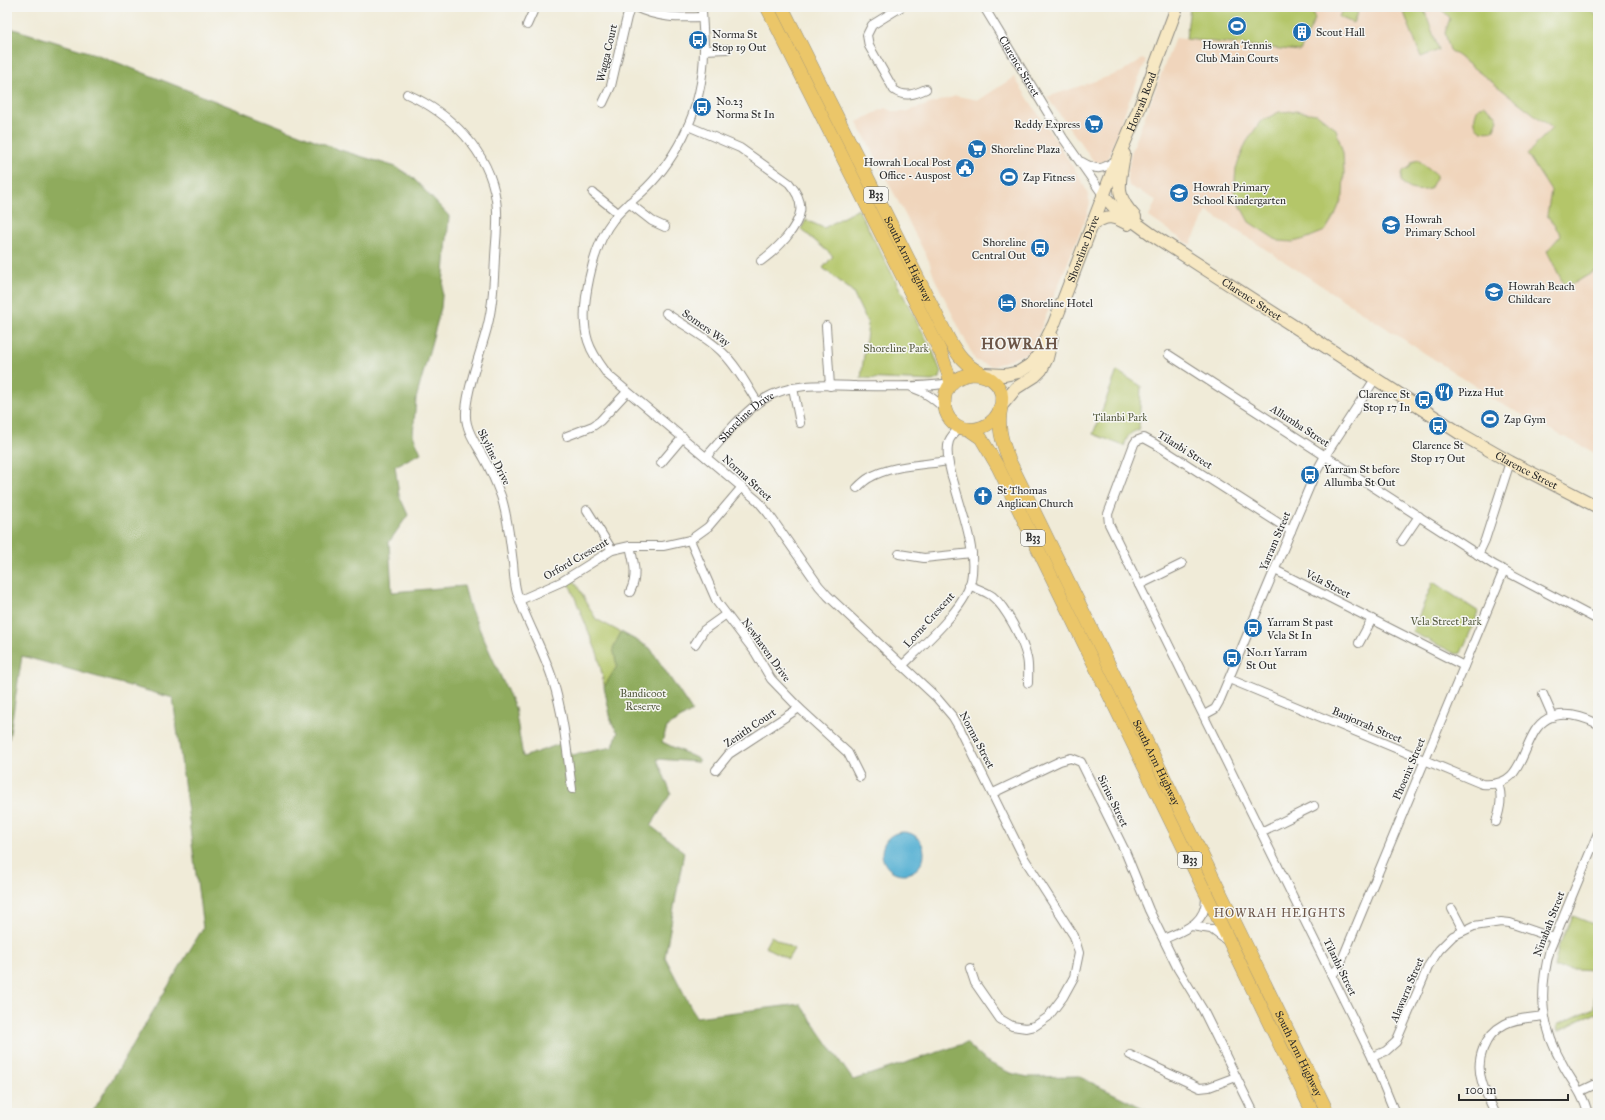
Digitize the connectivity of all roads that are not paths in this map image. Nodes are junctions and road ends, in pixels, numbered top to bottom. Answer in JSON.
{"nodes":[{"id":1,"x":535,"y":7,"type":"edge"},
{"id":2,"x":631,"y":7,"type":"edge"},
{"id":3,"x":635,"y":7,"type":"edge"},
{"id":4,"x":702,"y":7,"type":"edge"},
{"id":5,"x":767,"y":7,"type":"edge"},
{"id":6,"x":782,"y":7,"type":"edge"},
{"id":7,"x":901,"y":7,"type":"edge"},
{"id":8,"x":1177,"y":7,"type":"edge"},
{"id":9,"x":988,"y":8,"type":"edge"},
{"id":10,"x":702,"y":17,"type":"junction"},
{"id":11,"x":527,"y":25,"type":"dead end"},
{"id":12,"x":727,"y":49,"type":"dead end"},
{"id":13,"x":704,"y":50,"type":"junction"},
{"id":14,"x":926,"y":89,"type":"dead end"},
{"id":15,"x":408,"y":94,"type":"dead end"},
{"id":16,"x":603,"y":103,"type":"dead end"},
{"id":17,"x":688,"y":126,"type":"junction"},
{"id":18,"x":1126,"y":139,"type":"junction"},
{"id":19,"x":1117,"y":160,"type":"junction"},
{"id":20,"x":1079,"y":161,"type":"junction"},
{"id":21,"x":593,"y":193,"type":"dead end"},
{"id":22,"x":1103,"y":195,"type":"junction"},
{"id":23,"x":629,"y":203,"type":"junction"},
{"id":24,"x":618,"y":213,"type":"junction"},
{"id":25,"x":1093,"y":224,"type":"junction"},
{"id":26,"x":665,"y":227,"type":"dead end"},
{"id":27,"x":1151,"y":234,"type":"junction"},
{"id":28,"x":761,"y":261,"type":"dead end"},
{"id":29,"x":666,"y":313,"type":"dead end"},
{"id":30,"x":1054,"y":324,"type":"junction"},
{"id":31,"x":826,"y":326,"type":"dead end"},
{"id":32,"x":1169,"y":355,"type":"dead end"},
{"id":33,"x":982,"y":374,"type":"junction"},
{"id":34,"x":1375,"y":379,"type":"junction"},
{"id":35,"x":951,"y":383,"type":"junction"},
{"id":36,"x":830,"y":386,"type":"junction"},
{"id":37,"x":906,"y":386,"type":"junction"},
{"id":38,"x":793,"y":388,"type":"junction"},
{"id":39,"x":627,"y":392,"type":"junction"},
{"id":40,"x":758,"y":403,"type":"junction"},
{"id":41,"x":1002,"y":406,"type":"junction"},
{"id":42,"x":945,"y":409,"type":"junction"},
{"id":43,"x":800,"y":423,"type":"dead end"},
{"id":44,"x":964,"y":428,"type":"junction"},
{"id":45,"x":567,"y":436,"type":"dead end"},
{"id":46,"x":683,"y":437,"type":"junction"},
{"id":47,"x":1325,"y":456,"type":"junction"},
{"id":48,"x":706,"y":457,"type":"junction"},
{"id":49,"x":948,"y":461,"type":"junction"},
{"id":50,"x":1510,"y":462,"type":"junction"},
{"id":51,"x":661,"y":463,"type":"dead end"},
{"id":52,"x":742,"y":487,"type":"junction"},
{"id":53,"x":857,"y":488,"type":"dead end"},
{"id":54,"x":1598,"y":507,"type":"edge"},
{"id":55,"x":587,"y":510,"type":"dead end"},
{"id":56,"x":1419,"y":516,"type":"junction"},
{"id":57,"x":1291,"y":531,"type":"junction"},
{"id":58,"x":690,"y":540,"type":"junction"},
{"id":59,"x":1402,"y":541,"type":"dead end"},
{"id":60,"x":630,"y":546,"type":"junction"},
{"id":61,"x":612,"y":550,"type":"junction"},
{"id":62,"x":972,"y":553,"type":"junction"},
{"id":63,"x":899,"y":554,"type":"dead end"},
{"id":64,"x":1478,"y":555,"type":"junction"},
{"id":65,"x":1182,"y":564,"type":"dead end"},
{"id":66,"x":1275,"y":570,"type":"junction"},
{"id":67,"x":1504,"y":570,"type":"junction"},
{"id":68,"x":969,"y":585,"type":"junction"},
{"id":69,"x":1139,"y":585,"type":"junction"},
{"id":70,"x":630,"y":592,"type":"dead end"},
{"id":71,"x":520,"y":600,"type":"junction"},
{"id":72,"x":725,"y":614,"type":"junction"},
{"id":73,"x":1372,"y":619,"type":"junction"},
{"id":74,"x":1598,"y":620,"type":"edge"},
{"id":75,"x":1359,"y":643,"type":"dead end"},
{"id":76,"x":695,"y":644,"type":"dead end"},
{"id":77,"x":902,"y":666,"type":"junction"},
{"id":78,"x":1464,"y":666,"type":"junction"},
{"id":79,"x":1229,"y":679,"type":"junction"},
{"id":80,"x":1028,"y":683,"type":"dead end"},
{"id":81,"x":1544,"y":694,"type":"dead end"},
{"id":82,"x":799,"y":708,"type":"junction"},
{"id":83,"x":1204,"y":715,"type":"junction"},
{"id":84,"x":1553,"y":717,"type":"junction"},
{"id":85,"x":1598,"y":724,"type":"edge"},
{"id":86,"x":1425,"y":761,"type":"junction"},
{"id":87,"x":716,"y":770,"type":"dead end"},
{"id":88,"x":860,"y":777,"type":"dead end"},
{"id":89,"x":1498,"y":784,"type":"junction"},
{"id":90,"x":572,"y":789,"type":"dead end"},
{"id":91,"x":992,"y":793,"type":"junction"},
{"id":92,"x":1314,"y":806,"type":"dead end"},
{"id":93,"x":1496,"y":822,"type":"dead end"},
{"id":94,"x":1261,"y":832,"type":"junction"},
{"id":95,"x":1598,"y":833,"type":"edge"},
{"id":96,"x":1206,"y":893,"type":"junction"},
{"id":97,"x":1452,"y":909,"type":"dead end"},
{"id":98,"x":1191,"y":926,"type":"junction"},
{"id":99,"x":1463,"y":930,"type":"junction"},
{"id":100,"x":1554,"y":938,"type":"junction"},
{"id":101,"x":1164,"y":939,"type":"junction"},
{"id":102,"x":1231,"y":944,"type":"junction"},
{"id":103,"x":970,"y":968,"type":"dead end"},
{"id":104,"x":1332,"y":975,"type":"junction"},
{"id":105,"x":1544,"y":1016,"type":"junction"},
{"id":106,"x":1130,"y":1055,"type":"dead end"},
{"id":107,"x":1372,"y":1057,"type":"junction"},
{"id":108,"x":1236,"y":1077,"type":"junction"},
{"id":109,"x":1598,"y":1083,"type":"edge"},
{"id":110,"x":1580,"y":1091,"type":"junction"},
{"id":111,"x":1254,"y":1113,"type":"edge"},
{"id":112,"x":1313,"y":1113,"type":"edge"},
{"id":113,"x":1328,"y":1113,"type":"edge"},
{"id":114,"x":1395,"y":1113,"type":"edge"},
{"id":115,"x":1495,"y":1113,"type":"edge"},
{"id":116,"x":1588,"y":1113,"type":"edge"}],
"edges":[{"from":1,"to":11,"type":"street"},
{"from":2,"to":16,"type":"street","name":"Wagga Court"},
{"from":3,"to":10,"type":"street"},
{"from":4,"to":10,"type":"street","name":"Norma Street"},
{"from":5,"to":35,"type":"main road","name":"South Arm Highway","number":"B33"},
{"from":6,"to":33,"type":"main road","name":"South Arm Highway","number":"B33"},
{"from":7,"to":14,"type":"street"},
{"from":8,"to":18,"type":"main road","name":"Howrah Road"},
{"from":9,"to":20,"type":"street","name":"Clarence Street"},
{"from":10,"to":13,"type":"street","name":"Norma Street"},
{"from":12,"to":13,"type":"street"},
{"from":13,"to":17,"type":"street","name":"Norma Street"},
{"from":15,"to":71,"type":"street","name":"Skyline Drive"},
{"from":17,"to":23,"type":"street","name":"Norma Street"},
{"from":17,"to":28,"type":"street"},
{"from":18,"to":19,"type":"main road","name":"Howrah Road"},
{"from":18,"to":27,"type":"main road"},
{"from":19,"to":20,"type":"street"},
{"from":19,"to":22,"type":"main road","name":"Howrah Road"},
{"from":20,"to":22,"type":"street","name":"Clarence Street"},
{"from":21,"to":24,"type":"street"},
{"from":22,"to":25,"type":"main road","name":"Shoreline Drive"},
{"from":22,"to":27,"type":"main road","name":"Clarence Street"},
{"from":23,"to":24,"type":"street","name":"Norma Street"},
{"from":23,"to":26,"type":"street"},
{"from":24,"to":39,"type":"street","name":"Norma Street"},
{"from":25,"to":27,"type":"main road"},
{"from":25,"to":30,"type":"main road","name":"Shoreline Drive"},
{"from":27,"to":34,"type":"main road","name":"Clarence Street"},
{"from":29,"to":40,"type":"street","name":"Somers Way"},
{"from":30,"to":33,"type":"main road","name":"Shoreline Drive"},
{"from":30,"to":41,"type":"main road","name":"Shoreline Drive"},
{"from":31,"to":36,"type":"street"},
{"from":32,"to":47,"type":"street","name":"Allumba Street"},
{"from":33,"to":35,"type":"main road"},
{"from":33,"to":41,"type":"main road","number":"B33"},
{"from":34,"to":47,"type":"street","name":"Yarram Street"},
{"from":34,"to":50,"type":"main road","name":"Clarence Street"},
{"from":35,"to":37,"type":"street","name":"Shoreline Drive"},
{"from":35,"to":42,"type":"main road"},
{"from":36,"to":37,"type":"street","name":"Shoreline Drive"},
{"from":36,"to":38,"type":"street","name":"Shoreline Drive"},
{"from":37,"to":42,"type":"street","name":"Shoreline Drive"},
{"from":38,"to":40,"type":"street","name":"Shoreline Drive"},
{"from":38,"to":43,"type":"street"},
{"from":39,"to":45,"type":"street"},
{"from":39,"to":46,"type":"street","name":"Norma Street"},
{"from":40,"to":48,"type":"street","name":"Shoreline Drive"},
{"from":41,"to":44,"type":"main road"},
{"from":41,"to":113,"type":"main road","name":"South Arm Highway","number":"B33"},
{"from":42,"to":44,"type":"main road","number":"B33"},
{"from":44,"to":49,"type":"street","name":"Lorne Crescent"},
{"from":44,"to":96,"type":"main road","name":"South Arm Highway","number":"B33"},
{"from":46,"to":48,"type":"street","name":"Norma Street"},
{"from":46,"to":51,"type":"street"},
{"from":47,"to":56,"type":"street","name":"Allumba Street"},
{"from":47,"to":57,"type":"street","name":"Yarram Street"},
{"from":48,"to":52,"type":"street","name":"Norma Street"},
{"from":49,"to":53,"type":"street"},
{"from":49,"to":62,"type":"street","name":"Lorne Crescent"},
{"from":50,"to":54,"type":"main road","name":"Clarence Street"},
{"from":50,"to":64,"type":"street"},
{"from":52,"to":58,"type":"street","name":"Orford Crescent"},
{"from":52,"to":77,"type":"street","name":"Norma Street"},
{"from":55,"to":61,"type":"street"},
{"from":56,"to":59,"type":"street"},
{"from":56,"to":64,"type":"street","name":"Allumba Street"},
{"from":57,"to":66,"type":"street","name":"Yarram Street"},
{"from":57,"to":69,"type":"street","name":"Tilanbi Street"},
{"from":58,"to":60,"type":"street","name":"Orford Crescent"},
{"from":58,"to":72,"type":"street","name":"Newhaven Drive"},
{"from":60,"to":61,"type":"street","name":"Orford Crescent"},
{"from":60,"to":70,"type":"street"},
{"from":61,"to":71,"type":"street","name":"Orford Crescent"},
{"from":62,"to":63,"type":"street"},
{"from":62,"to":68,"type":"street","name":"Lorne Crescent"},
{"from":64,"to":67,"type":"street","name":"Allumba Street"},
{"from":65,"to":69,"type":"street"},
{"from":66,"to":73,"type":"street","name":"Vela Street"},
{"from":66,"to":79,"type":"street","name":"Yarram Street"},
{"from":67,"to":74,"type":"street","name":"Allumba Street"},
{"from":67,"to":78,"type":"street","name":"Phoenix Street"},
{"from":68,"to":77,"type":"street","name":"Lorne Crescent"},
{"from":68,"to":80,"type":"street"},
{"from":69,"to":83,"type":"street","name":"Tilanbi Street"},
{"from":71,"to":90,"type":"street","name":"Skyline Drive"},
{"from":72,"to":76,"type":"street"},
{"from":72,"to":82,"type":"street","name":"Newhaven Drive"},
{"from":73,"to":75,"type":"street"},
{"from":73,"to":78,"type":"street","name":"Vela Street"},
{"from":77,"to":91,"type":"street","name":"Norma Street"},
{"from":78,"to":86,"type":"street","name":"Phoenix Street"},
{"from":79,"to":83,"type":"street","name":"Yarram Street"},
{"from":79,"to":86,"type":"street","name":"Banjorrah Street"},
{"from":81,"to":84,"type":"street"},
{"from":82,"to":87,"type":"street","name":"Zenith Court"},
{"from":82,"to":88,"type":"street","name":"Newhaven Drive"},
{"from":83,"to":94,"type":"street","name":"Tilanbi Street"},
{"from":84,"to":85,"type":"street"},
{"from":84,"to":89,"type":"street"},
{"from":86,"to":89,"type":"street","name":"Banjorrah Street"},
{"from":86,"to":104,"type":"street","name":"Phoenix Street"},
{"from":89,"to":93,"type":"street"},
{"from":91,"to":101,"type":"street","name":"Sirius Street"},
{"from":91,"to":103,"type":"street","name":"Norma Street"},
{"from":92,"to":94,"type":"street"},
{"from":94,"to":104,"type":"street","name":"Tilanbi Street"},
{"from":95,"to":100,"type":"street","name":"Ninabah Street"},
{"from":96,"to":98,"type":"street"},
{"from":96,"to":102,"type":"main road","name":"South Arm Highway","number":"B33"},
{"from":97,"to":99,"type":"street"},
{"from":98,"to":101,"type":"street"},
{"from":98,"to":102,"type":"street"},
{"from":99,"to":100,"type":"street","name":"Alawarra Street"},
{"from":99,"to":107,"type":"street","name":"Alawarra Street"},
{"from":100,"to":105,"type":"street","name":"Ninabah Street"},
{"from":101,"to":108,"type":"street","name":"Sirius Street"},
{"from":102,"to":112,"type":"main road","name":"South Arm Highway","number":"B33"},
{"from":104,"to":107,"type":"street","name":"Tilanbi Street"},
{"from":105,"to":110,"type":"street","name":"Ninabah Street"},
{"from":105,"to":115,"type":"street"},
{"from":106,"to":108,"type":"street"},
{"from":107,"to":114,"type":"street","name":"Tilanbi Street"},
{"from":108,"to":111,"type":"street","name":"Sirius Street"},
{"from":109,"to":110,"type":"street"},
{"from":110,"to":116,"type":"street","name":"Ninabah Street"}]}
